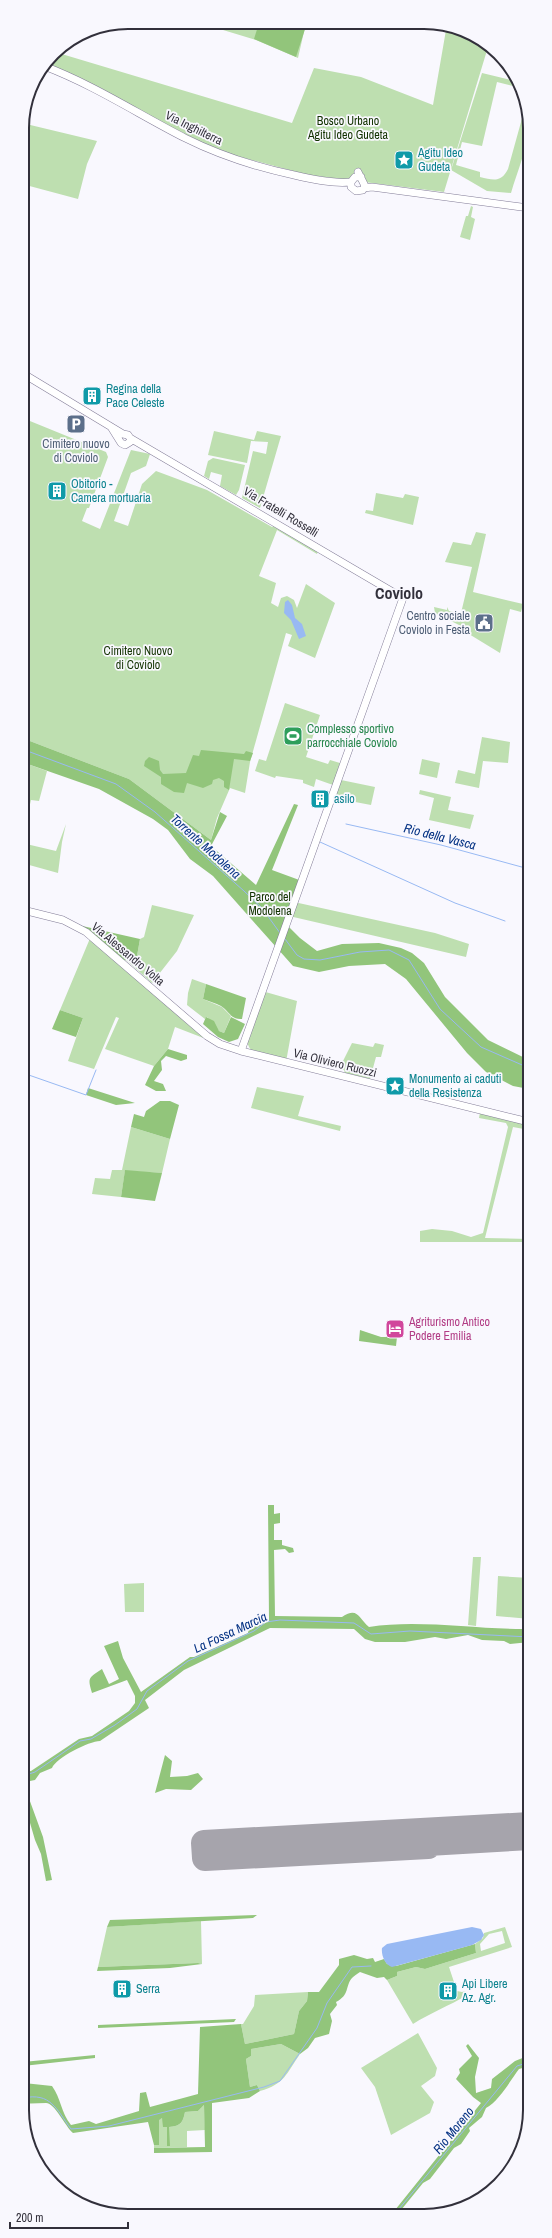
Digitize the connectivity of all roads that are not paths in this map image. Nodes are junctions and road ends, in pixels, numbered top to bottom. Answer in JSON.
{"nodes":[{"id":1,"x":50,"y":68,"type":"edge"},
{"id":2,"x":523,"y":207,"type":"edge"},
{"id":3,"x":29,"y":377,"type":"edge"},
{"id":4,"x":29,"y":912,"type":"edge"},
{"id":5,"x":207,"y":1036,"type":"joint"},
{"id":6,"x":241,"y":1051,"type":"junction"},
{"id":7,"x":523,"y":1121,"type":"edge"}],
"edges":[{"from":1,"to":2,"type":"street","name":"Via Inghilterra"},
{"from":3,"to":6,"type":"street","name":"Via Fratelli Rosselli"},
{"from":4,"to":5,"type":"street","name":"Via Alessandro Volta"},
{"from":5,"to":6,"type":"street","name":"Via Oliviero Ruozzi"},
{"from":6,"to":7,"type":"street","name":"Via Oliviero Ruozzi"}]}
